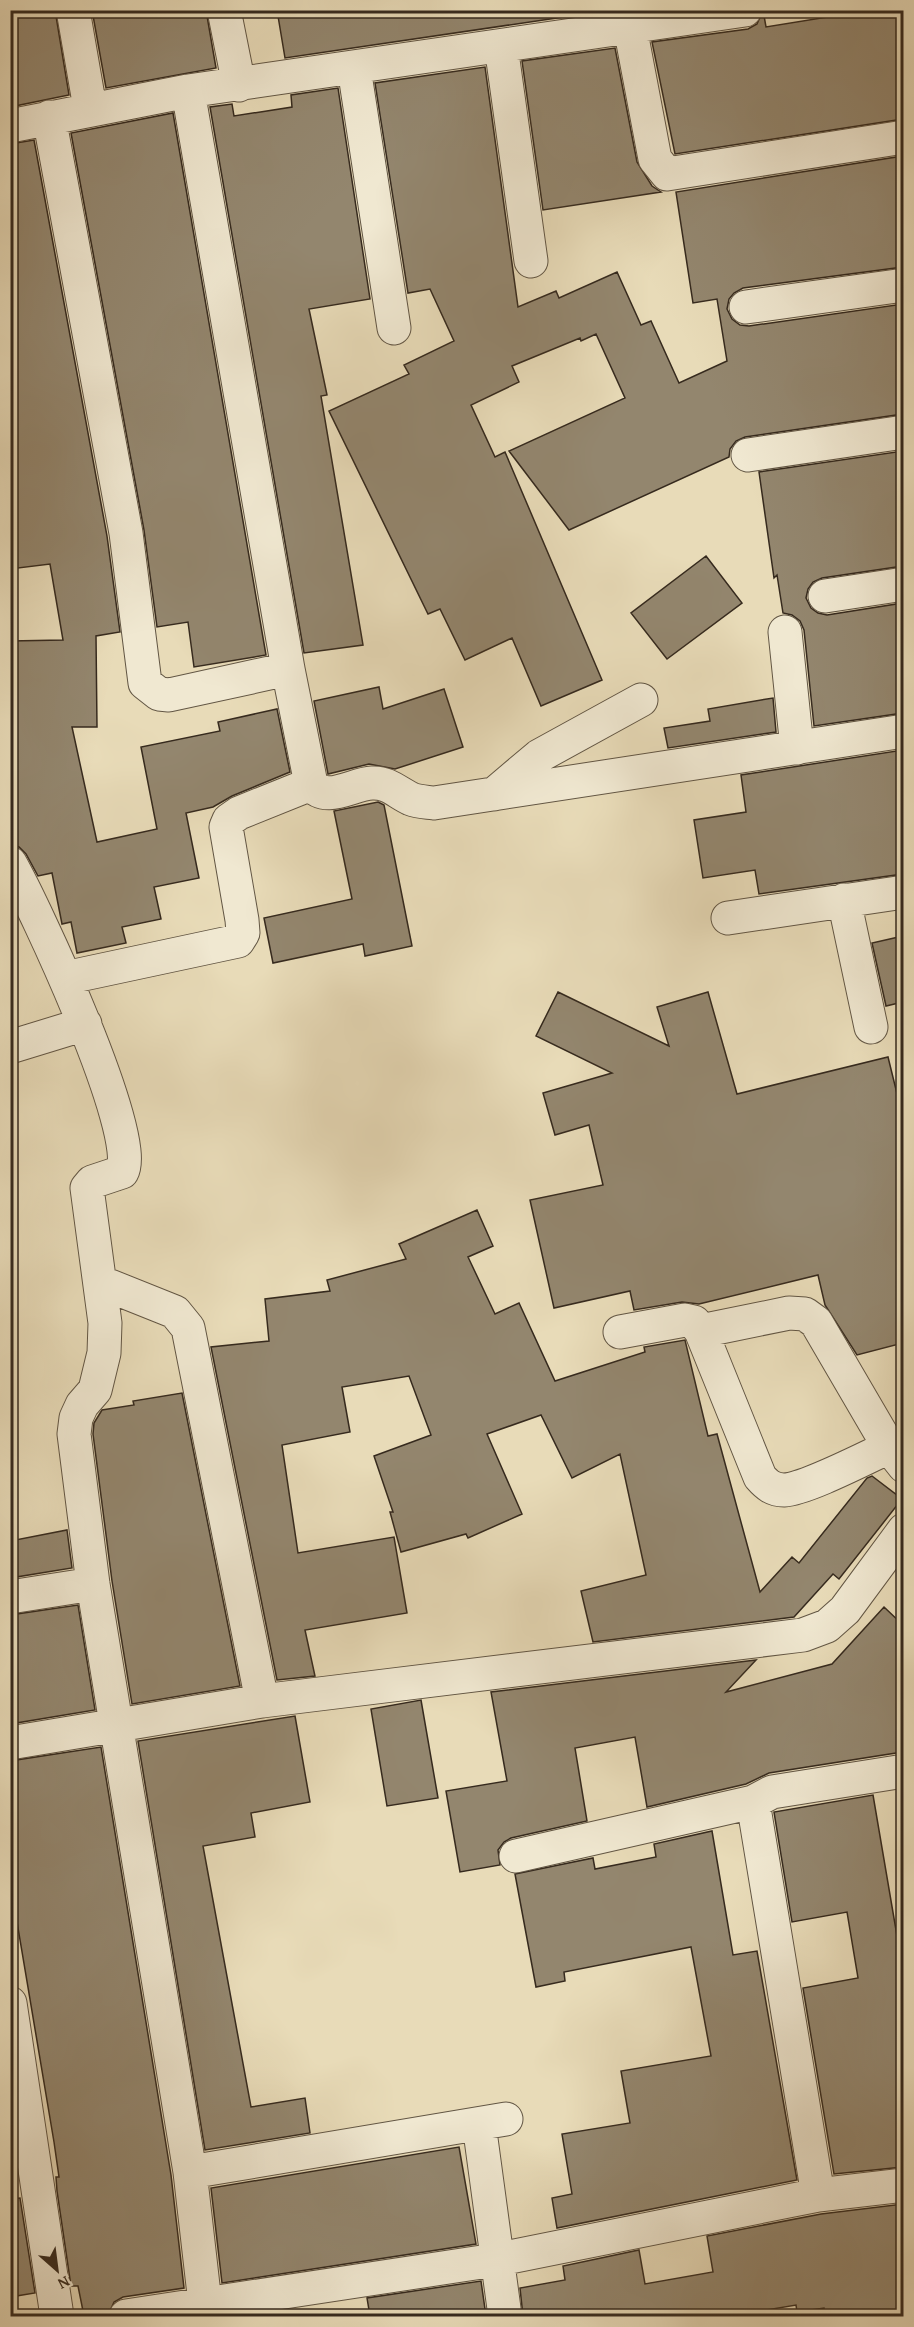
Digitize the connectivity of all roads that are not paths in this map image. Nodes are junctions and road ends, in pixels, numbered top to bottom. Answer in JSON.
{"nodes":[{"id":1,"x":74,"y":10,"type":"edge"},
{"id":2,"x":224,"y":10,"type":"edge"},
{"id":3,"x":745,"y":10,"type":"edge"},
{"id":4,"x":707,"y":13,"type":"edge"},
{"id":5,"x":630,"y":27,"type":"junction"},
{"id":6,"x":501,"y":46,"type":"junction"},
{"id":7,"x":354,"y":68,"type":"junction"},
{"id":8,"x":239,"y":86,"type":"junction"},
{"id":9,"x":188,"y":91,"type":"junction"},
{"id":10,"x":90,"y":108,"type":"junction"},
{"id":11,"x":49,"y":117,"type":"junction"},
{"id":12,"x":10,"y":126,"type":"edge"},
{"id":13,"x":903,"y":136,"type":"edge"},
{"id":14,"x":531,"y":261,"type":"dead end"},
{"id":15,"x":903,"y":285,"type":"edge"},
{"id":16,"x":746,"y":307,"type":"dead end"},
{"id":17,"x":394,"y":328,"type":"dead end"},
{"id":18,"x":903,"y":432,"type":"edge"},
{"id":19,"x":748,"y":455,"type":"dead end"},
{"id":20,"x":903,"y":584,"type":"edge"},
{"id":21,"x":825,"y":596,"type":"dead end"},
{"id":22,"x":785,"y":632,"type":"dead end"},
{"id":23,"x":288,"y":669,"type":"junction"},
{"id":24,"x":641,"y":700,"type":"dead end"},
{"id":25,"x":903,"y":731,"type":"edge"},
{"id":26,"x":797,"y":748,"type":"junction"},
{"id":27,"x":311,"y":784,"type":"junction"},
{"id":28,"x":494,"y":794,"type":"junction"},
{"id":29,"x":10,"y":863,"type":"edge"},
{"id":30,"x":903,"y":892,"type":"edge"},
{"id":31,"x":844,"y":900,"type":"junction"},
{"id":32,"x":728,"y":918,"type":"dead end"},
{"id":33,"x":64,"y":978,"type":"junction"},
{"id":34,"x":85,"y":1024,"type":"junction"},
{"id":35,"x":871,"y":1027,"type":"dead end"},
{"id":36,"x":10,"y":1047,"type":"edge"},
{"id":37,"x":100,"y":1282,"type":"junction"},
{"id":38,"x":701,"y":1331,"type":"junction"},
{"id":39,"x":620,"y":1332,"type":"dead end"},
{"id":40,"x":896,"y":1456,"type":"edge"},
{"id":41,"x":903,"y":1530,"type":"edge"},
{"id":42,"x":93,"y":1584,"type":"junction"},
{"id":43,"x":10,"y":1597,"type":"edge"},
{"id":44,"x":262,"y":1701,"type":"junction"},
{"id":45,"x":116,"y":1725,"type":"junction"},
{"id":46,"x":10,"y":1743,"type":"edge"},
{"id":47,"x":903,"y":1771,"type":"edge"},
{"id":48,"x":753,"y":1802,"type":"junction"},
{"id":49,"x":516,"y":1856,"type":"dead end"},
{"id":50,"x":10,"y":2003,"type":"edge"},
{"id":51,"x":190,"y":2172,"type":"junction"},
{"id":52,"x":903,"y":2185,"type":"edge"},
{"id":53,"x":818,"y":2195,"type":"junction"},
{"id":54,"x":495,"y":2260,"type":"junction"},
{"id":55,"x":205,"y":2303,"type":"junction"},
{"id":56,"x":57,"y":2316,"type":"edge"},
{"id":57,"x":126,"y":2316,"type":"edge"},
{"id":58,"x":505,"y":2316,"type":"edge"}],
"edges":[{"from":1,"to":10,"type":"street"},
{"from":2,"to":8,"type":"street"},
{"from":3,"to":4,"type":"street"},
{"from":4,"to":5,"type":"street"},
{"from":5,"to":6,"type":"street"},
{"from":5,"to":13,"type":"street"},
{"from":6,"to":7,"type":"street"},
{"from":6,"to":14,"type":"street"},
{"from":7,"to":8,"type":"street"},
{"from":7,"to":17,"type":"street"},
{"from":8,"to":9,"type":"street"},
{"from":9,"to":10,"type":"street"},
{"from":9,"to":23,"type":"street"},
{"from":10,"to":11,"type":"street"},
{"from":11,"to":12,"type":"street"},
{"from":11,"to":23,"type":"street"},
{"from":15,"to":16,"type":"street"},
{"from":18,"to":19,"type":"street"},
{"from":20,"to":21,"type":"street"},
{"from":22,"to":26,"type":"street"},
{"from":23,"to":27,"type":"street"},
{"from":24,"to":28,"type":"street"},
{"from":25,"to":26,"type":"street"},
{"from":26,"to":28,"type":"street"},
{"from":27,"to":28,"type":"street"},
{"from":27,"to":33,"type":"street"},
{"from":29,"to":33,"type":"street"},
{"from":30,"to":31,"type":"street"},
{"from":31,"to":32,"type":"street"},
{"from":31,"to":35,"type":"street"},
{"from":33,"to":34,"type":"street"},
{"from":34,"to":36,"type":"street"},
{"from":34,"to":37,"type":"street"},
{"from":37,"to":42,"type":"street"},
{"from":37,"to":44,"type":"street"},
{"from":38,"to":39,"type":"street"},
{"from":38,"to":40,"type":"street"},
{"from":38,"to":40,"type":"street"},
{"from":41,"to":44,"type":"street"},
{"from":42,"to":43,"type":"street"},
{"from":42,"to":45,"type":"street"},
{"from":44,"to":45,"type":"street"},
{"from":45,"to":46,"type":"street"},
{"from":45,"to":51,"type":"street"},
{"from":47,"to":48,"type":"street"},
{"from":48,"to":49,"type":"street"},
{"from":48,"to":53,"type":"street"},
{"from":50,"to":56,"type":"street"},
{"from":51,"to":54,"type":"street"},
{"from":51,"to":55,"type":"street"},
{"from":52,"to":53,"type":"street"},
{"from":53,"to":54,"type":"street"},
{"from":54,"to":55,"type":"street"},
{"from":54,"to":58,"type":"street"},
{"from":55,"to":57,"type":"street"}]}
